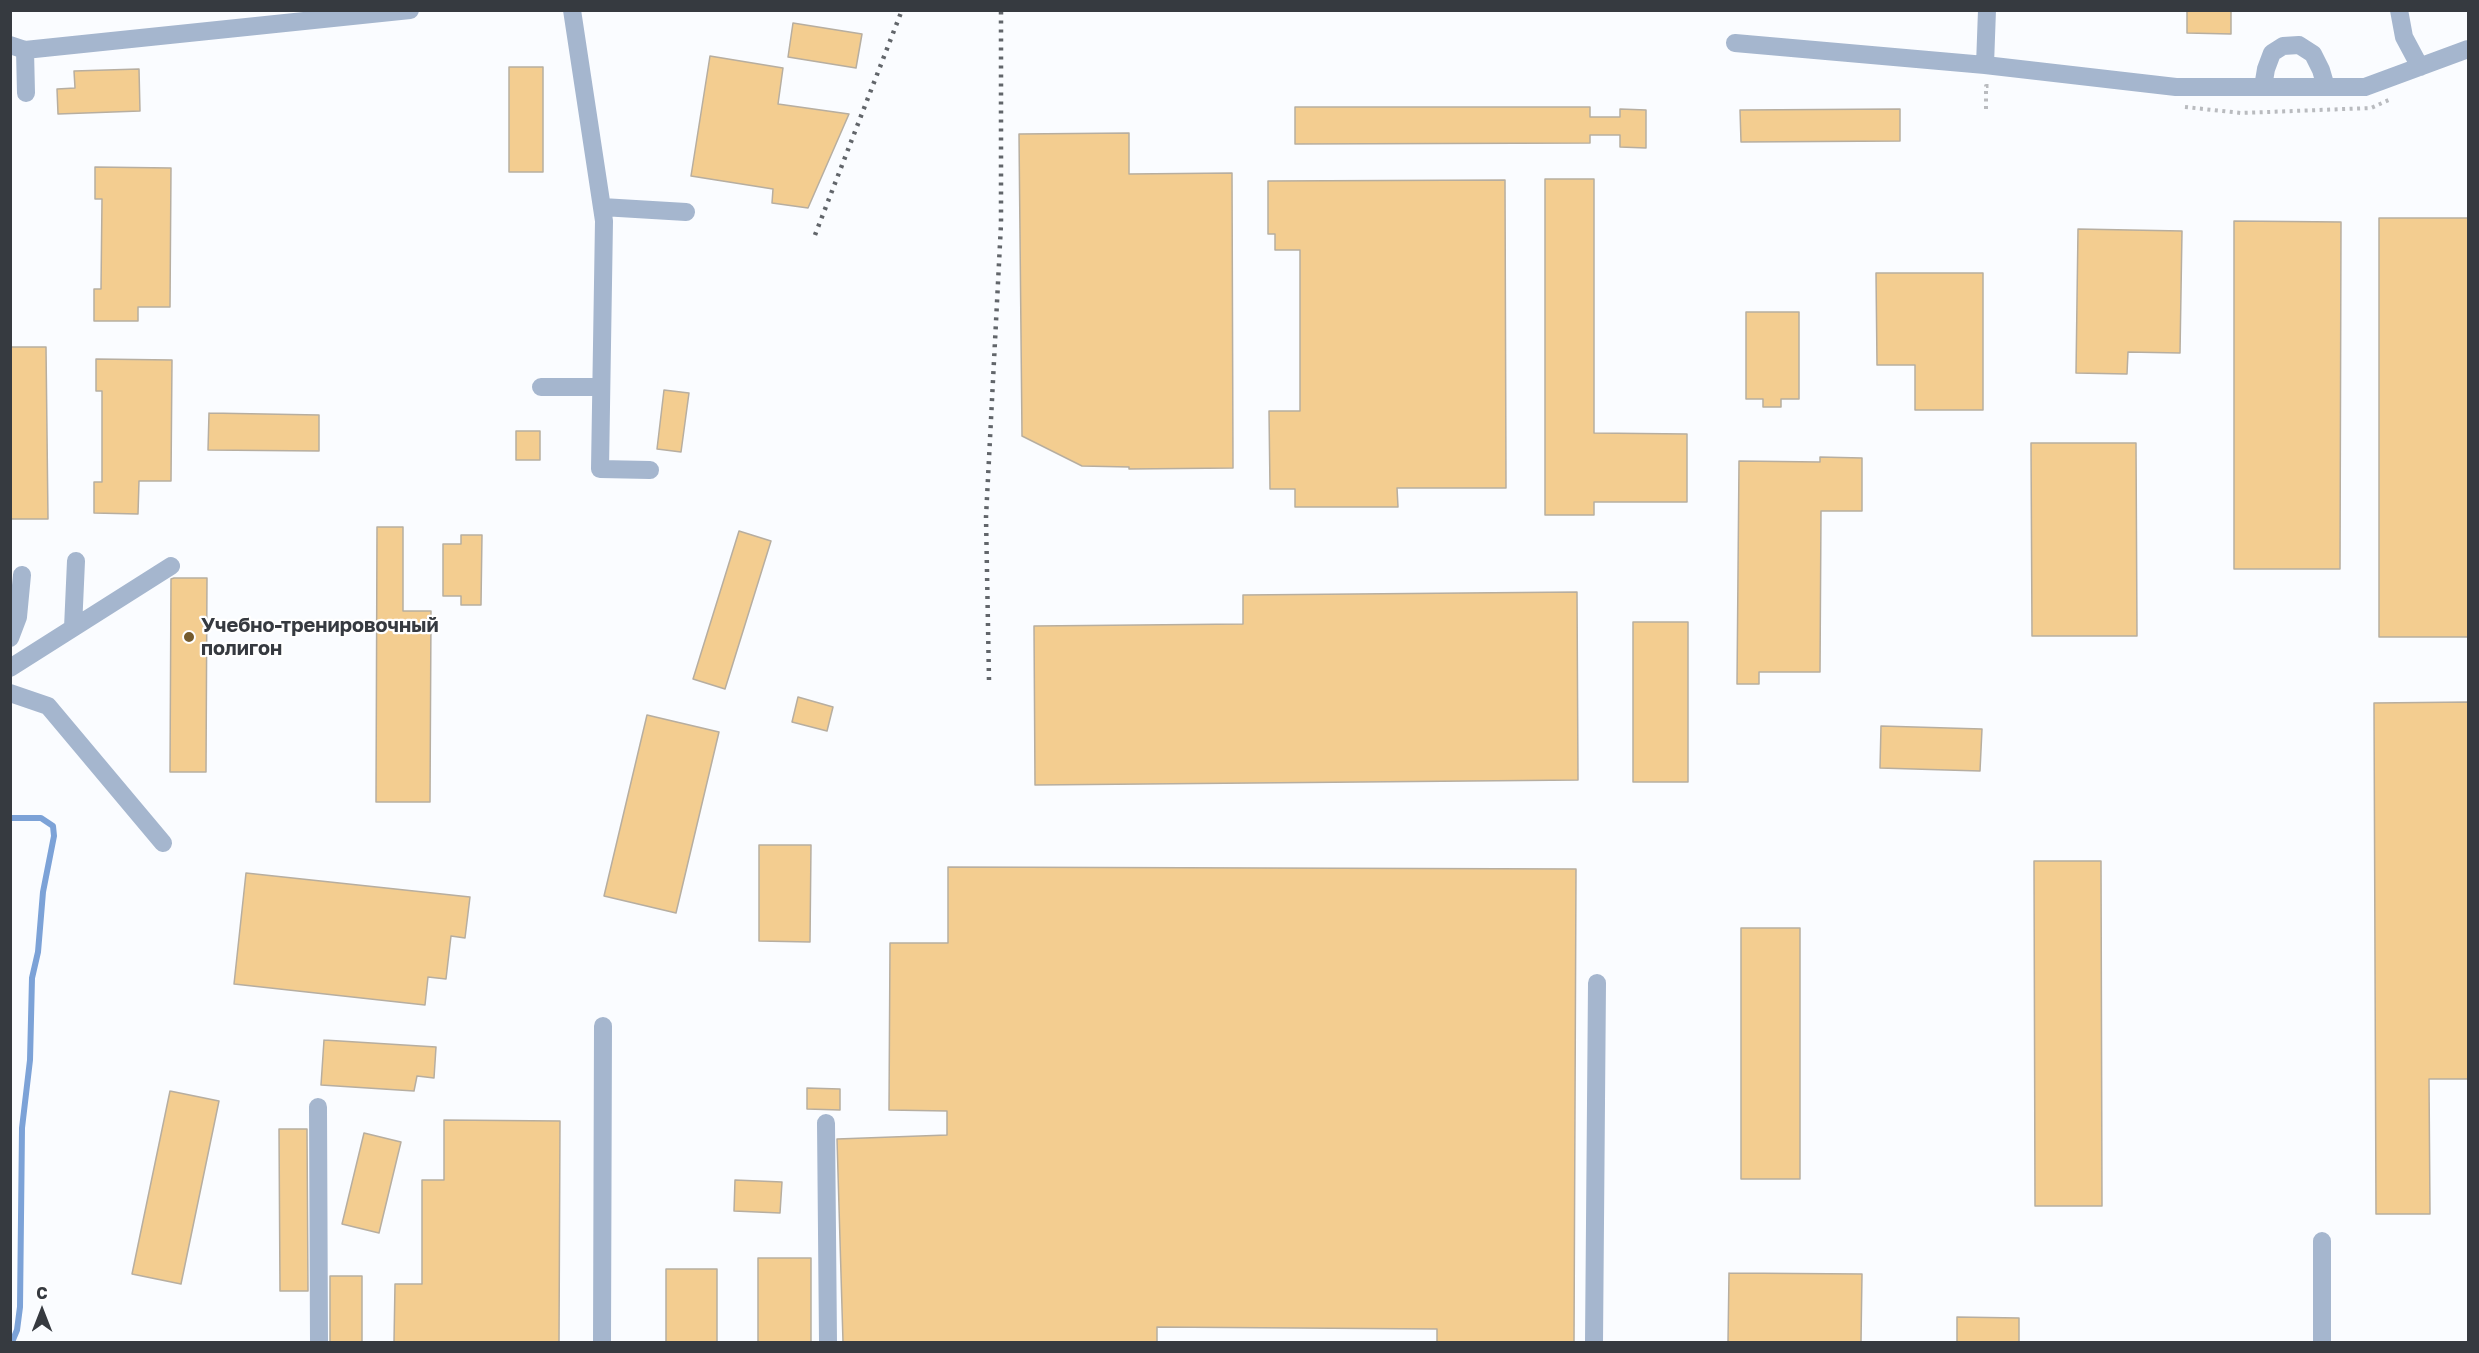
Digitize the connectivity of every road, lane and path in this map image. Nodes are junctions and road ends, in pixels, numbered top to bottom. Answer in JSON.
{"nodes":[{"id":1,"x":410,"y":10,"type":"edge"},
{"id":2,"x":572,"y":10,"type":"edge"},
{"id":3,"x":1987,"y":10,"type":"edge"},
{"id":4,"x":2399,"y":10,"type":"edge"},
{"id":5,"x":2404,"y":37,"type":"junction"},
{"id":6,"x":1736,"y":43,"type":"dead end"},
{"id":7,"x":18,"y":48,"type":"edge"},
{"id":8,"x":2469,"y":49,"type":"edge"},
{"id":9,"x":1985,"y":65,"type":"junction"},
{"id":10,"x":2420,"y":67,"type":"junction"},
{"id":11,"x":2397,"y":75,"type":"junction"},
{"id":12,"x":2263,"y":87,"type":"junction"},
{"id":13,"x":2326,"y":87,"type":"junction"},
{"id":14,"x":26,"y":93,"type":"dead end"},
{"id":15,"x":602,"y":207,"type":"junction"},
{"id":16,"x":686,"y":212,"type":"dead end"},
{"id":17,"x":541,"y":387,"type":"dead end"},
{"id":18,"x":602,"y":387,"type":"junction"},
{"id":19,"x":650,"y":470,"type":"dead end"},
{"id":20,"x":76,"y":561,"type":"dead end"},
{"id":21,"x":171,"y":566,"type":"dead end"},
{"id":22,"x":22,"y":575,"type":"dead end"},
{"id":23,"x":73,"y":628,"type":"junction"},
{"id":24,"x":10,"y":638,"type":"edge"},
{"id":25,"x":10,"y":668,"type":"edge"},
{"id":26,"x":10,"y":693,"type":"edge"},
{"id":27,"x":163,"y":843,"type":"dead end"},
{"id":28,"x":1597,"y":983,"type":"dead end"},
{"id":29,"x":603,"y":1026,"type":"dead end"},
{"id":30,"x":318,"y":1107,"type":"dead end"},
{"id":31,"x":826,"y":1123,"type":"dead end"},
{"id":32,"x":2322,"y":1241,"type":"dead end"},
{"id":33,"x":319,"y":1342,"type":"edge"},
{"id":34,"x":602,"y":1342,"type":"edge"},
{"id":35,"x":828,"y":1342,"type":"edge"},
{"id":36,"x":1594,"y":1342,"type":"edge"},
{"id":37,"x":2322,"y":1342,"type":"edge"}],
"edges":[{"from":1,"to":7,"type":"lane"},
{"from":2,"to":15,"type":"lane"},
{"from":3,"to":9,"type":"lane"},
{"from":4,"to":5,"type":"lane"},
{"from":5,"to":10,"type":"lane"},
{"from":5,"to":11,"type":"lane"},
{"from":6,"to":9,"type":"lane"},
{"from":7,"to":14,"type":"lane"},
{"from":8,"to":10,"type":"lane"},
{"from":9,"to":12,"type":"lane"},
{"from":10,"to":11,"type":"lane"},
{"from":11,"to":13,"type":"lane"},
{"from":12,"to":13,"type":"lane"},
{"from":12,"to":13,"type":"lane"},
{"from":15,"to":16,"type":"lane"},
{"from":15,"to":18,"type":"lane"},
{"from":17,"to":18,"type":"lane"},
{"from":18,"to":19,"type":"lane"},
{"from":20,"to":23,"type":"lane"},
{"from":21,"to":23,"type":"lane"},
{"from":22,"to":24,"type":"lane"},
{"from":23,"to":25,"type":"lane"},
{"from":26,"to":27,"type":"lane"},
{"from":28,"to":36,"type":"lane"},
{"from":29,"to":34,"type":"lane"},
{"from":30,"to":33,"type":"lane"},
{"from":31,"to":35,"type":"lane"},
{"from":32,"to":37,"type":"lane"}]}
